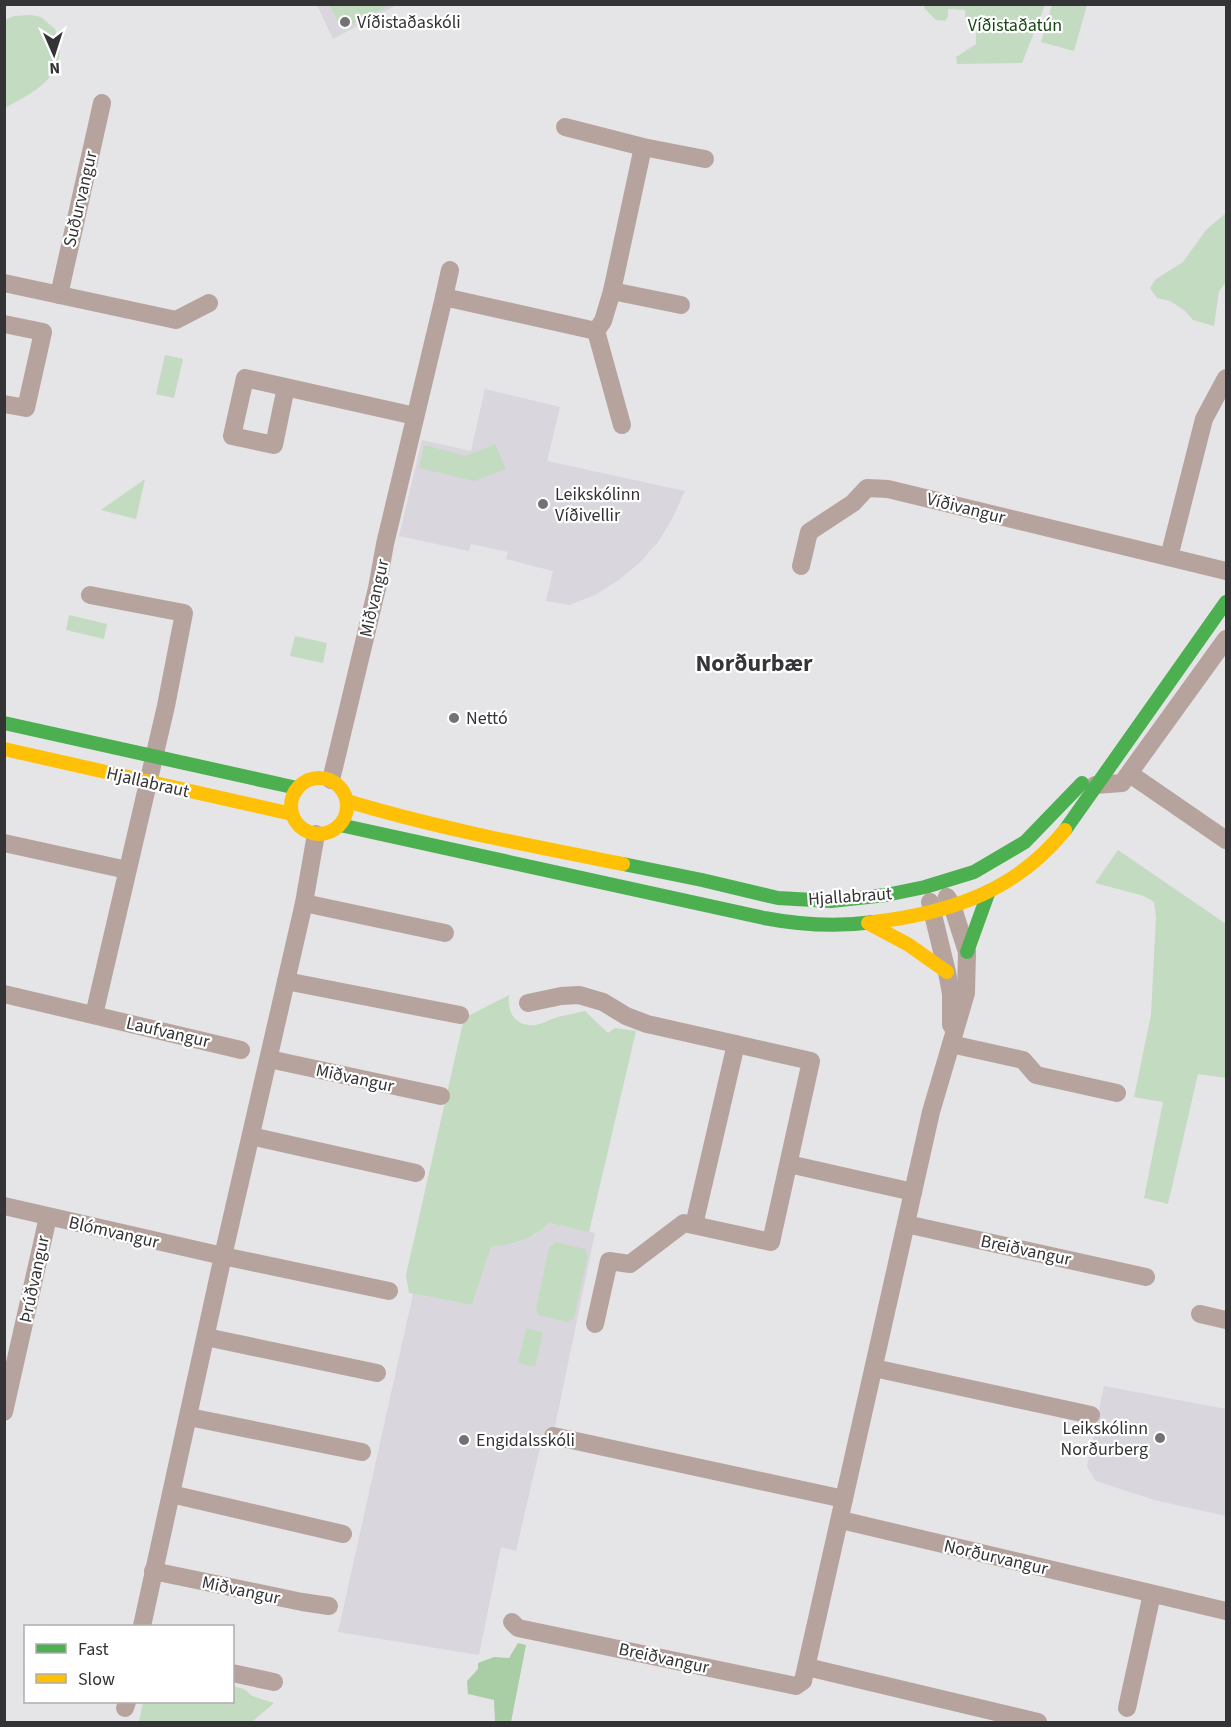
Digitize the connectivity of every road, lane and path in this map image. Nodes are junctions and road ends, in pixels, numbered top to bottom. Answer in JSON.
{"nodes":[{"id":1,"x":102,"y":103,"type":"dead end"},
{"id":2,"x":565,"y":128,"type":"dead end"},
{"id":3,"x":643,"y":147,"type":"junction"},
{"id":4,"x":705,"y":159,"type":"dead end"},
{"id":5,"x":450,"y":270,"type":"dead end"},
{"id":6,"x":4,"y":283,"type":"edge"},
{"id":7,"x":612,"y":291,"type":"junction"},
{"id":8,"x":59,"y":295,"type":"junction"},
{"id":9,"x":444,"y":297,"type":"junction"},
{"id":10,"x":209,"y":303,"type":"dead end"},
{"id":11,"x":681,"y":304,"type":"dead end"},
{"id":12,"x":4,"y":324,"type":"edge"},
{"id":13,"x":596,"y":331,"type":"junction"},
{"id":14,"x":1227,"y":378,"type":"edge"},
{"id":15,"x":286,"y":387,"type":"dead end"},
{"id":16,"x":4,"y":404,"type":"edge"},
{"id":17,"x":415,"y":416,"type":"junction"},
{"id":18,"x":622,"y":425,"type":"dead end"},
{"id":19,"x":1169,"y":557,"type":"junction"},
{"id":20,"x":801,"y":566,"type":"dead end"},
{"id":21,"x":1227,"y":571,"type":"edge"},
{"id":22,"x":90,"y":595,"type":"dead end"},
{"id":23,"x":1223,"y":598,"type":"edge"},
{"id":24,"x":1223,"y":650,"type":"edge"},
{"id":25,"x":4,"y":723,"type":"edge"},
{"id":26,"x":4,"y":749,"type":"edge"},
{"id":27,"x":154,"y":756,"type":"junction"},
{"id":28,"x":1130,"y":774,"type":"junction"},
{"id":29,"x":331,"y":780,"type":"junction"},
{"id":30,"x":147,"y":782,"type":"junction"},
{"id":31,"x":1095,"y":786,"type":"junction"},
{"id":32,"x":297,"y":788,"type":"junction"},
{"id":33,"x":347,"y":801,"type":"junction"},
{"id":34,"x":292,"y":814,"type":"junction"},
{"id":35,"x":340,"y":825,"type":"junction"},
{"id":36,"x":316,"y":834,"type":"junction"},
{"id":37,"x":1227,"y":840,"type":"edge"},
{"id":38,"x":4,"y":843,"type":"edge"},
{"id":39,"x":127,"y":870,"type":"junction"},
{"id":40,"x":933,"y":885,"type":"junction"},
{"id":41,"x":989,"y":891,"type":"junction"},
{"id":42,"x":304,"y":903,"type":"junction"},
{"id":43,"x":952,"y":905,"type":"junction"},
{"id":44,"x":933,"y":911,"type":"junction"},
{"id":45,"x":868,"y":923,"type":"junction"},
{"id":46,"x":445,"y":933,"type":"dead end"},
{"id":47,"x":967,"y":952,"type":"junction"},
{"id":48,"x":947,"y":972,"type":"junction"},
{"id":49,"x":286,"y":981,"type":"junction"},
{"id":50,"x":4,"y":994,"type":"edge"},
{"id":51,"x":528,"y":1003,"type":"dead end"},
{"id":52,"x":94,"y":1015,"type":"junction"},
{"id":53,"x":460,"y":1015,"type":"dead end"},
{"id":54,"x":736,"y":1044,"type":"junction"},
{"id":55,"x":951,"y":1044,"type":"junction"},
{"id":56,"x":242,"y":1050,"type":"dead end"},
{"id":57,"x":269,"y":1059,"type":"junction"},
{"id":58,"x":1117,"y":1093,"type":"dead end"},
{"id":59,"x":441,"y":1096,"type":"dead end"},
{"id":60,"x":251,"y":1136,"type":"junction"},
{"id":61,"x":789,"y":1164,"type":"junction"},
{"id":62,"x":416,"y":1173,"type":"dead end"},
{"id":63,"x":913,"y":1192,"type":"junction"},
{"id":64,"x":4,"y":1206,"type":"edge"},
{"id":65,"x":48,"y":1217,"type":"junction"},
{"id":66,"x":906,"y":1224,"type":"junction"},
{"id":67,"x":694,"y":1225,"type":"junction"},
{"id":68,"x":223,"y":1256,"type":"junction"},
{"id":69,"x":1146,"y":1276,"type":"dead end"},
{"id":70,"x":389,"y":1291,"type":"dead end"},
{"id":71,"x":1200,"y":1314,"type":"dead end"},
{"id":72,"x":1227,"y":1320,"type":"edge"},
{"id":73,"x":595,"y":1323,"type":"dead end"},
{"id":74,"x":206,"y":1337,"type":"junction"},
{"id":75,"x":874,"y":1368,"type":"junction"},
{"id":76,"x":377,"y":1373,"type":"dead end"},
{"id":77,"x":4,"y":1412,"type":"edge"},
{"id":78,"x":1091,"y":1415,"type":"dead end"},
{"id":79,"x":189,"y":1417,"type":"junction"},
{"id":80,"x":553,"y":1436,"type":"dead end"},
{"id":81,"x":362,"y":1452,"type":"dead end"},
{"id":82,"x":171,"y":1494,"type":"junction"},
{"id":83,"x":844,"y":1499,"type":"junction"},
{"id":84,"x":841,"y":1520,"type":"junction"},
{"id":85,"x":343,"y":1534,"type":"dead end"},
{"id":86,"x":153,"y":1571,"type":"junction"},
{"id":87,"x":1152,"y":1594,"type":"junction"},
{"id":88,"x":329,"y":1606,"type":"dead end"},
{"id":89,"x":1227,"y":1611,"type":"edge"},
{"id":90,"x":512,"y":1622,"type":"dead end"},
{"id":91,"x":142,"y":1625,"type":"edge"},
{"id":92,"x":807,"y":1667,"type":"junction"},
{"id":93,"x":234,"y":1672,"type":"edge"},
{"id":94,"x":274,"y":1682,"type":"dead end"},
{"id":95,"x":1127,"y":1708,"type":"dead end"},
{"id":96,"x":1038,"y":1722,"type":"edge"}],
"edges":[{"from":1,"to":8,"type":"street","name":"Suðurvangur"},
{"from":2,"to":3,"type":"street"},
{"from":3,"to":4,"type":"street"},
{"from":3,"to":7,"type":"street"},
{"from":5,"to":9,"type":"street","name":"Miðvangur"},
{"from":6,"to":8,"type":"street"},
{"from":7,"to":11,"type":"street"},
{"from":7,"to":13,"type":"street"},
{"from":8,"to":10,"type":"street"},
{"from":9,"to":13,"type":"street"},
{"from":9,"to":17,"type":"street","name":"Miðvangur"},
{"from":12,"to":16,"type":"street"},
{"from":13,"to":18,"type":"street"},
{"from":14,"to":19,"type":"street"},
{"from":15,"to":17,"type":"street"},
{"from":17,"to":29,"type":"street","name":"Miðvangur"},
{"from":19,"to":20,"type":"street","name":"Víðivangur"},
{"from":19,"to":21,"type":"street","name":"Víðivangur"},
{"from":22,"to":27,"type":"street","name":"Hjallabraut"},
{"from":23,"to":31,"type":"main road","name":"Hjallabraut"},
{"from":23,"to":40,"type":"main road","name":"Hjallabraut"},
{"from":24,"to":28,"type":"street"},
{"from":25,"to":27,"type":"main road","name":"Hjallabraut"},
{"from":26,"to":30,"type":"main road","name":"Hjallabraut"},
{"from":27,"to":30,"type":"street"},
{"from":27,"to":32,"type":"main road","name":"Hjallabraut"},
{"from":28,"to":31,"type":"street"},
{"from":28,"to":37,"type":"street"},
{"from":29,"to":32,"type":"main road"},
{"from":29,"to":33,"type":"main road"},
{"from":30,"to":34,"type":"main road","name":"Hjallabraut"},
{"from":30,"to":39,"type":"street"},
{"from":31,"to":41,"type":"main road","name":"Hjallabraut"},
{"from":32,"to":34,"type":"main road"},
{"from":33,"to":35,"type":"main road"},
{"from":33,"to":40,"type":"main road","name":"Hjallabraut"},
{"from":34,"to":36,"type":"main road"},
{"from":35,"to":36,"type":"main road"},
{"from":35,"to":45,"type":"main road","name":"Hjallabraut"},
{"from":36,"to":42,"type":"street"},
{"from":38,"to":39,"type":"street"},
{"from":39,"to":52,"type":"street"},
{"from":40,"to":43,"type":"street"},
{"from":40,"to":44,"type":"street"},
{"from":41,"to":43,"type":"main road","name":"Hjallabraut"},
{"from":41,"to":47,"type":"main road"},
{"from":42,"to":46,"type":"street"},
{"from":42,"to":49,"type":"street"},
{"from":43,"to":44,"type":"main road","name":"Hjallabraut"},
{"from":43,"to":47,"type":"street"},
{"from":44,"to":45,"type":"main road","name":"Hjallabraut"},
{"from":44,"to":48,"type":"street"},
{"from":45,"to":48,"type":"main road"},
{"from":47,"to":55,"type":"street"},
{"from":48,"to":55,"type":"street"},
{"from":49,"to":53,"type":"street"},
{"from":49,"to":57,"type":"street"},
{"from":50,"to":52,"type":"street","name":"Laufvangur"},
{"from":51,"to":54,"type":"street"},
{"from":52,"to":56,"type":"street","name":"Laufvangur"},
{"from":54,"to":61,"type":"street"},
{"from":54,"to":67,"type":"street"},
{"from":55,"to":58,"type":"street"},
{"from":55,"to":63,"type":"street"},
{"from":57,"to":59,"type":"street","name":"Miðvangur"},
{"from":57,"to":60,"type":"street"},
{"from":60,"to":62,"type":"street"},
{"from":60,"to":68,"type":"street"},
{"from":61,"to":63,"type":"street"},
{"from":61,"to":67,"type":"street"},
{"from":63,"to":66,"type":"street"},
{"from":64,"to":65,"type":"street","name":"Blómvangur"},
{"from":65,"to":68,"type":"street","name":"Blómvangur"},
{"from":65,"to":77,"type":"street","name":"Þrúðvangur"},
{"from":66,"to":69,"type":"street","name":"Breiðvangur"},
{"from":66,"to":75,"type":"street"},
{"from":67,"to":73,"type":"street"},
{"from":68,"to":70,"type":"street"},
{"from":68,"to":74,"type":"street"},
{"from":71,"to":72,"type":"street"},
{"from":74,"to":76,"type":"street"},
{"from":74,"to":79,"type":"street"},
{"from":75,"to":78,"type":"street"},
{"from":75,"to":83,"type":"street"},
{"from":79,"to":81,"type":"street"},
{"from":79,"to":82,"type":"street"},
{"from":80,"to":83,"type":"street"},
{"from":82,"to":85,"type":"street"},
{"from":82,"to":86,"type":"street"},
{"from":83,"to":84,"type":"street"},
{"from":84,"to":87,"type":"street","name":"Norðurvangur"},
{"from":84,"to":92,"type":"street"},
{"from":86,"to":88,"type":"street","name":"Miðvangur"},
{"from":86,"to":91,"type":"street"},
{"from":87,"to":89,"type":"street","name":"Norðurvangur"},
{"from":87,"to":95,"type":"street"},
{"from":90,"to":92,"type":"street","name":"Breiðvangur"},
{"from":92,"to":96,"type":"street"},
{"from":93,"to":94,"type":"street"}]}
